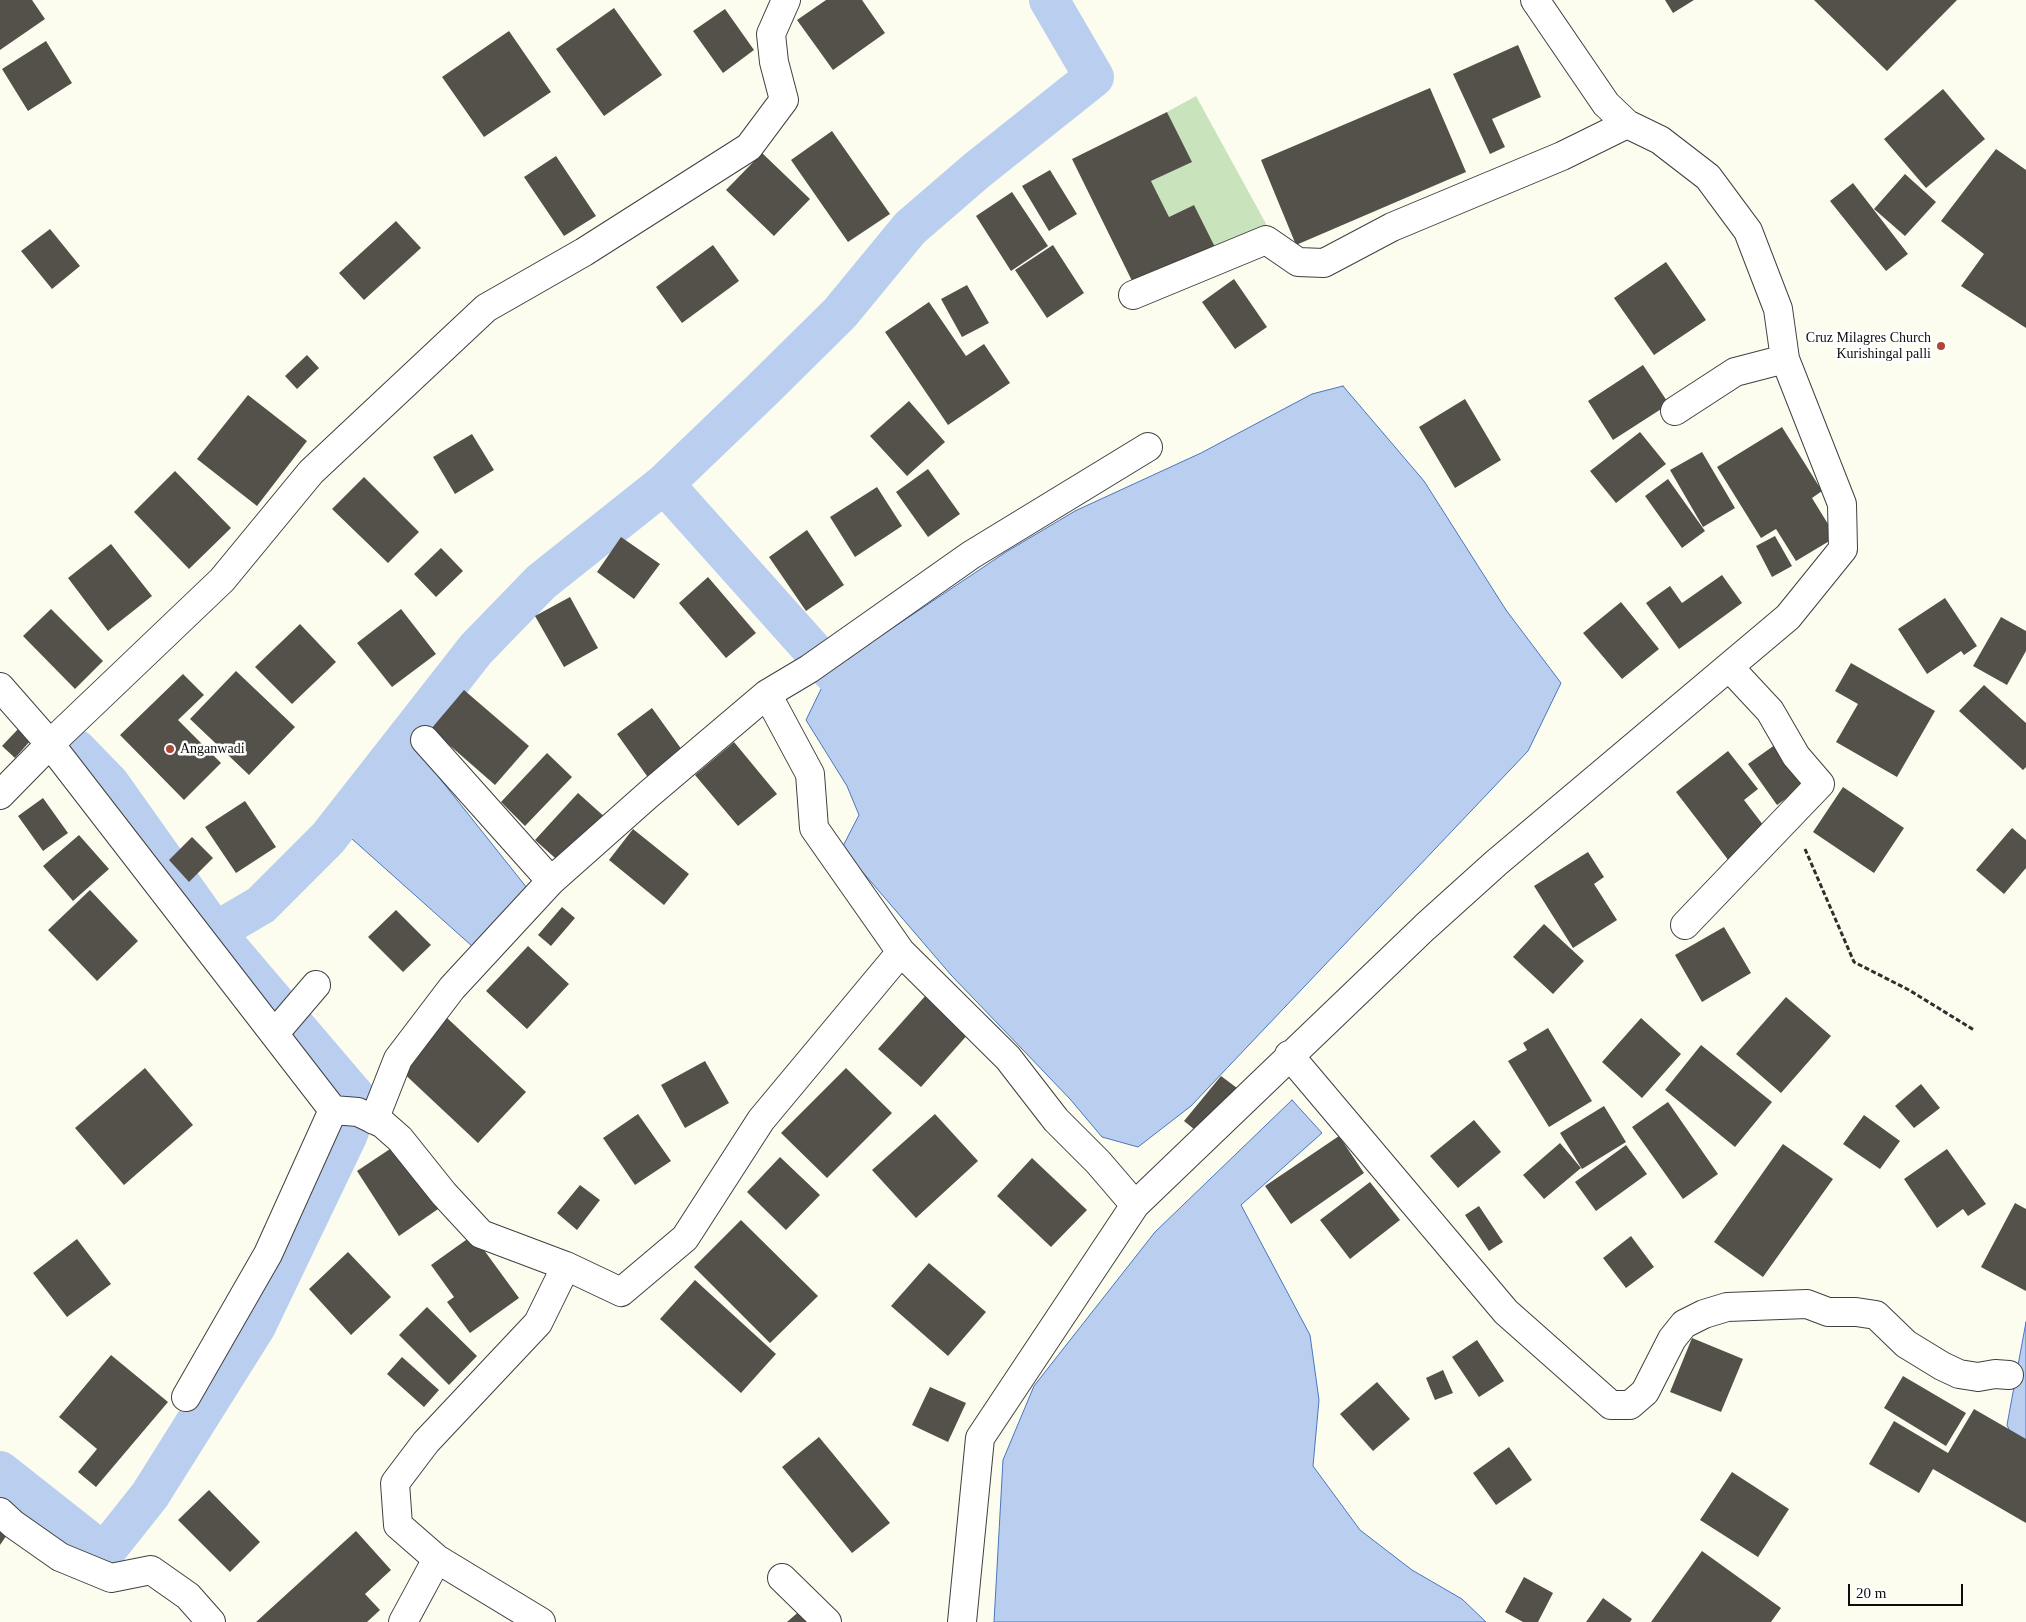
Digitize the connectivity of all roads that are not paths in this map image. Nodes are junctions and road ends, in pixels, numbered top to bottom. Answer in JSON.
{"nodes":[{"id":1,"x":786,"y":0,"type":"edge"},
{"id":2,"x":1535,"y":0,"type":"edge"},
{"id":3,"x":1627,"y":124,"type":"junction"},
{"id":4,"x":1132,"y":295,"type":"dead end"},
{"id":5,"x":1785,"y":359,"type":"junction"},
{"id":6,"x":1675,"y":411,"type":"dead end"},
{"id":7,"x":1148,"y":448,"type":"dead end"},
{"id":8,"x":1730,"y":667,"type":"junction"},
{"id":9,"x":0,"y":687,"type":"edge"},
{"id":10,"x":767,"y":694,"type":"junction"},
{"id":11,"x":424,"y":740,"type":"dead end"},
{"id":12,"x":50,"y":744,"type":"junction"},
{"id":13,"x":0,"y":795,"type":"edge"},
{"id":14,"x":551,"y":881,"type":"junction"},
{"id":15,"x":1686,"y":925,"type":"dead end"},
{"id":16,"x":901,"y":952,"type":"junction"},
{"id":17,"x":316,"y":986,"type":"dead end"},
{"id":18,"x":275,"y":1033,"type":"junction"},
{"id":19,"x":1288,"y":1055,"type":"junction"},
{"id":20,"x":333,"y":1110,"type":"junction"},
{"id":21,"x":374,"y":1120,"type":"junction"},
{"id":22,"x":1135,"y":1205,"type":"junction"},
{"id":23,"x":566,"y":1266,"type":"junction"},
{"id":24,"x":2009,"y":1375,"type":"dead end"},
{"id":25,"x":186,"y":1397,"type":"dead end"},
{"id":26,"x":0,"y":1512,"type":"edge"},
{"id":27,"x":437,"y":1559,"type":"junction"},
{"id":28,"x":782,"y":1578,"type":"dead end"},
{"id":29,"x":211,"y":1622,"type":"edge"},
{"id":30,"x":403,"y":1622,"type":"edge"},
{"id":31,"x":541,"y":1622,"type":"edge"},
{"id":32,"x":828,"y":1622,"type":"edge"},
{"id":33,"x":962,"y":1622,"type":"edge"}],
"edges":[{"from":1,"to":12,"type":"street"},
{"from":2,"to":3,"type":"street"},
{"from":3,"to":4,"type":"street"},
{"from":3,"to":5,"type":"street"},
{"from":5,"to":6,"type":"street"},
{"from":5,"to":8,"type":"street"},
{"from":7,"to":10,"type":"street"},
{"from":8,"to":15,"type":"street"},
{"from":8,"to":19,"type":"street"},
{"from":9,"to":12,"type":"street"},
{"from":10,"to":14,"type":"street"},
{"from":10,"to":16,"type":"street"},
{"from":11,"to":14,"type":"street"},
{"from":12,"to":13,"type":"street"},
{"from":12,"to":18,"type":"street"},
{"from":14,"to":21,"type":"street"},
{"from":16,"to":22,"type":"street"},
{"from":16,"to":23,"type":"street"},
{"from":17,"to":18,"type":"street"},
{"from":18,"to":20,"type":"street"},
{"from":19,"to":22,"type":"street"},
{"from":19,"to":24,"type":"street"},
{"from":20,"to":21,"type":"street"},
{"from":20,"to":25,"type":"street"},
{"from":21,"to":23,"type":"street"},
{"from":22,"to":33,"type":"street"},
{"from":23,"to":27,"type":"street"},
{"from":26,"to":29,"type":"street"},
{"from":27,"to":30,"type":"street"},
{"from":27,"to":31,"type":"street"},
{"from":28,"to":32,"type":"street"}]}
